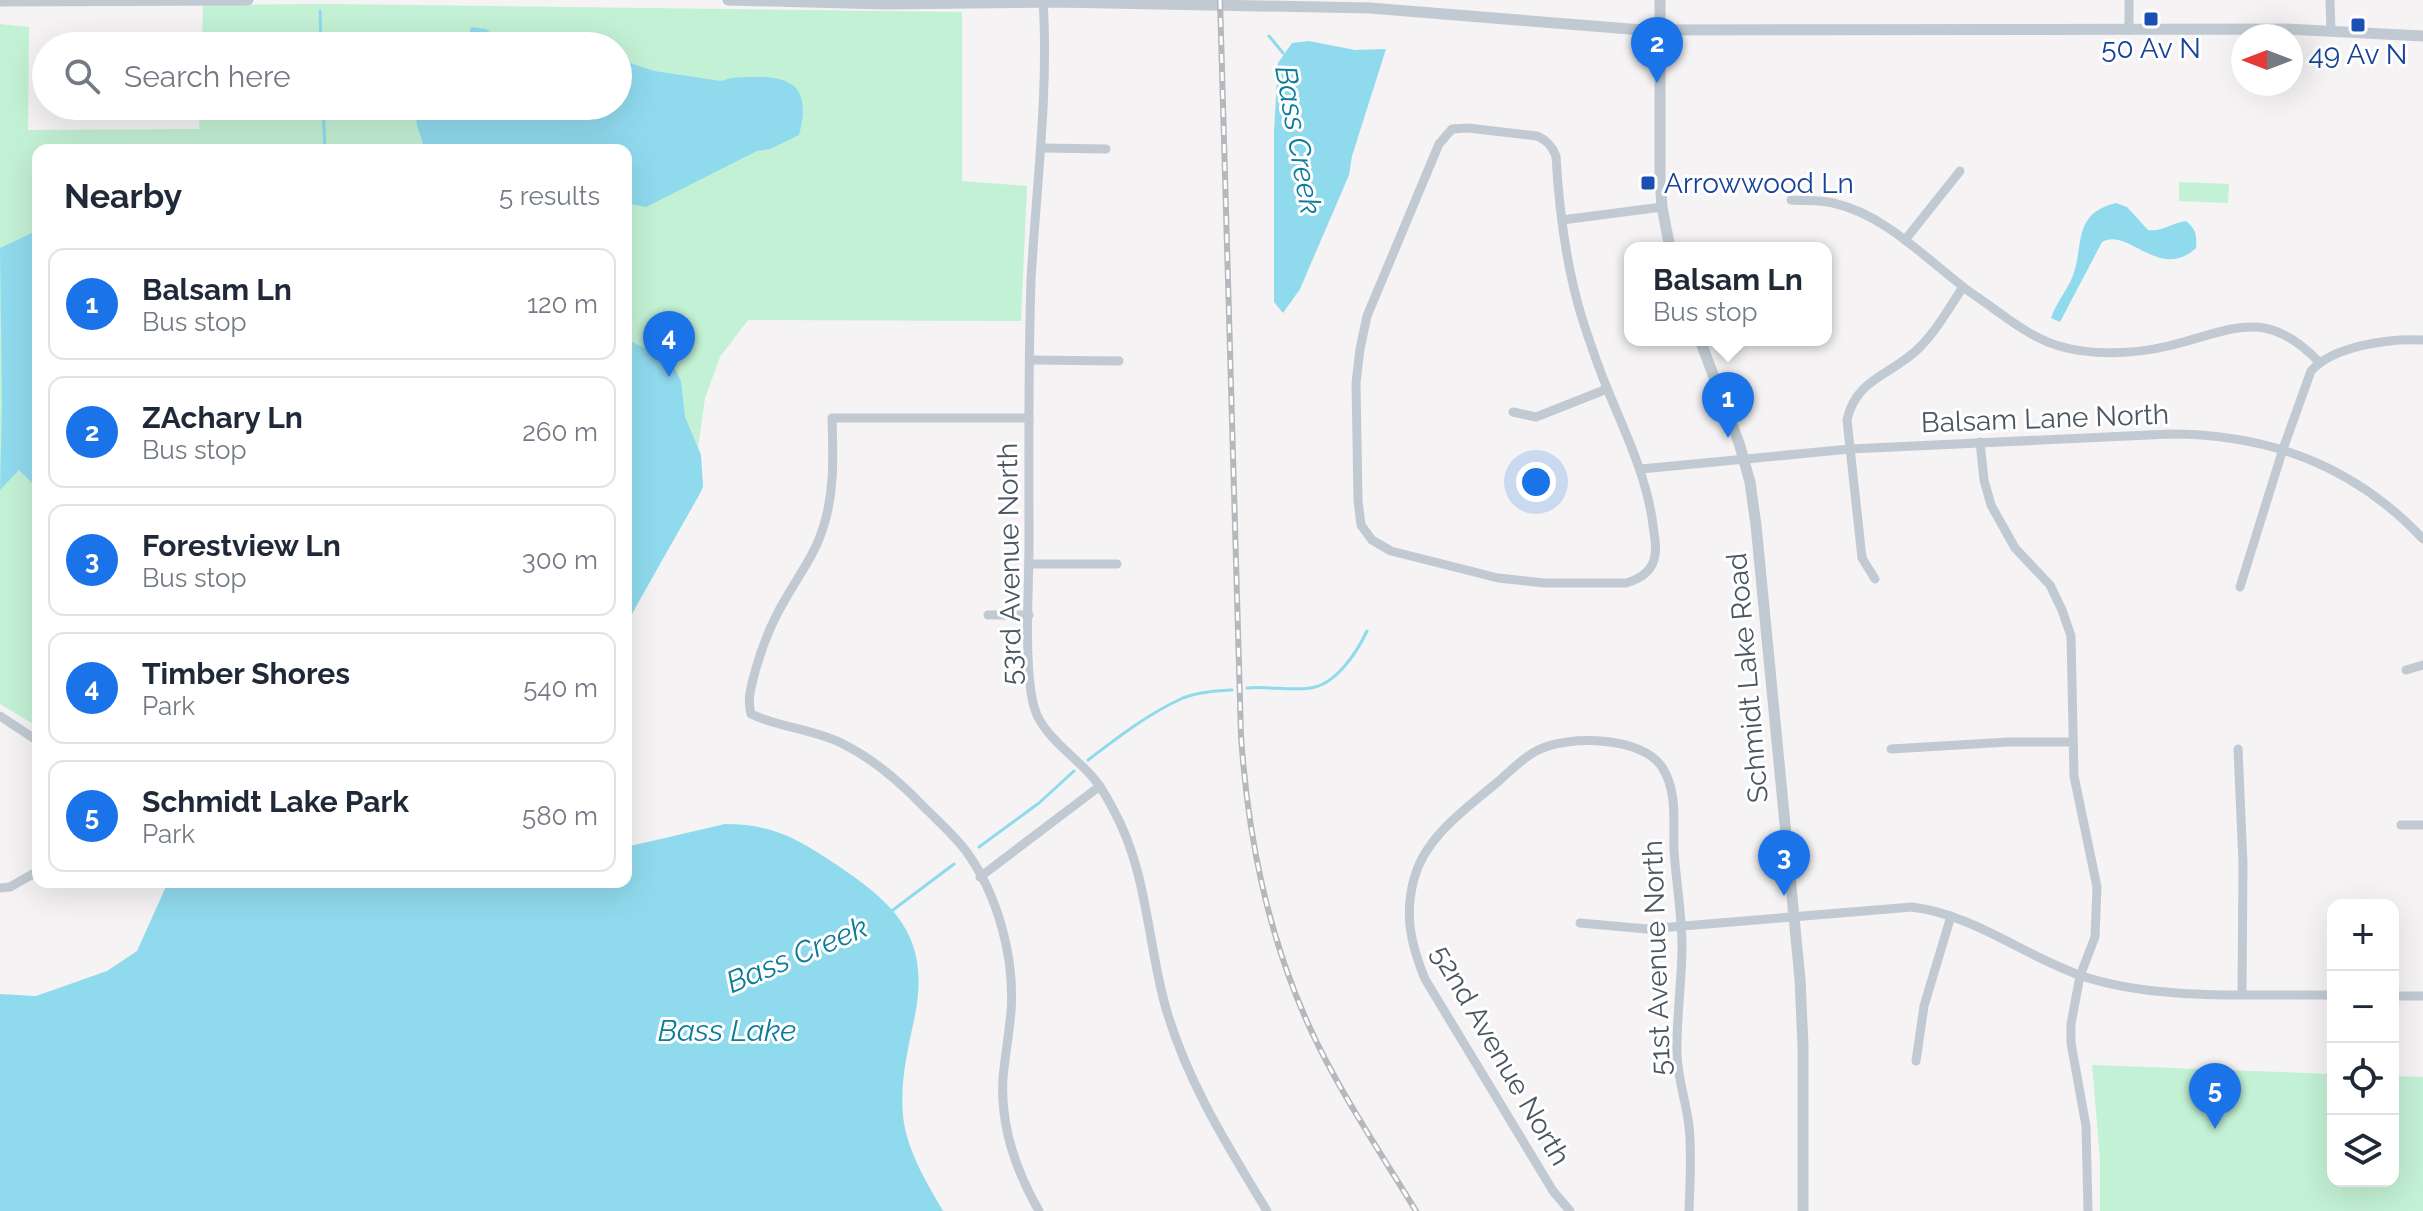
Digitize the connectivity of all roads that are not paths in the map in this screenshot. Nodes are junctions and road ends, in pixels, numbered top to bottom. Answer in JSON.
{"nodes":[{"id":1,"x":248,"y":0,"type":"edge"},
{"id":2,"x":728,"y":0,"type":"edge"},
{"id":3,"x":1660,"y":0,"type":"edge"},
{"id":4,"x":2129,"y":0,"type":"edge"},
{"id":5,"x":2330,"y":0,"type":"edge"},
{"id":6,"x":0,"y":1,"type":"edge"},
{"id":7,"x":1043,"y":1,"type":"edge"},
{"id":8,"x":2129,"y":28,"type":"junction"},
{"id":9,"x":1661,"y":30,"type":"junction"},
{"id":10,"x":2331,"y":31,"type":"junction"},
{"id":11,"x":2423,"y":36,"type":"edge"},
{"id":12,"x":1042,"y":148,"type":"junction"},
{"id":13,"x":1106,"y":149,"type":"dead end"},
{"id":14,"x":1960,"y":171,"type":"dead end"},
{"id":15,"x":1791,"y":200,"type":"dead end"},
{"id":16,"x":1662,"y":207,"type":"junction"},
{"id":17,"x":1562,"y":220,"type":"junction"},
{"id":18,"x":1905,"y":240,"type":"junction"},
{"id":19,"x":1669,"y":242,"type":"edge"},
{"id":20,"x":1963,"y":287,"type":"junction"},
{"id":21,"x":2423,"y":340,"type":"edge"},
{"id":22,"x":1702,"y":346,"type":"edge"},
{"id":23,"x":1030,"y":360,"type":"junction"},
{"id":24,"x":1119,"y":361,"type":"dead end"},
{"id":25,"x":2319,"y":362,"type":"junction"},
{"id":26,"x":1607,"y":389,"type":"junction"},
{"id":27,"x":1513,"y":412,"type":"dead end"},
{"id":28,"x":1029,"y":418,"type":"junction"},
{"id":29,"x":1980,"y":442,"type":"junction"},
{"id":30,"x":1850,"y":449,"type":"junction"},
{"id":31,"x":2283,"y":449,"type":"junction"},
{"id":32,"x":1744,"y":459,"type":"junction"},
{"id":33,"x":1641,"y":469,"type":"junction"},
{"id":34,"x":2423,"y":539,"type":"edge"},
{"id":35,"x":1029,"y":564,"type":"junction"},
{"id":36,"x":1117,"y":564,"type":"dead end"},
{"id":37,"x":1875,"y":579,"type":"dead end"},
{"id":38,"x":2240,"y":587,"type":"dead end"},
{"id":39,"x":988,"y":615,"type":"dead end"},
{"id":40,"x":1029,"y":615,"type":"junction"},
{"id":41,"x":2423,"y":665,"type":"edge"},
{"id":42,"x":2406,"y":670,"type":"dead end"},
{"id":43,"x":0,"y":716,"type":"edge"},
{"id":44,"x":32,"y":737,"type":"edge"},
{"id":45,"x":2073,"y":742,"type":"junction"},
{"id":46,"x":1891,"y":749,"type":"dead end"},
{"id":47,"x":2238,"y":749,"type":"dead end"},
{"id":48,"x":1653,"y":757,"type":"joint"},
{"id":49,"x":1100,"y":786,"type":"junction"},
{"id":50,"x":2401,"y":825,"type":"dead end"},
{"id":51,"x":2423,"y":825,"type":"edge"},
{"id":52,"x":32,"y":874,"type":"edge"},
{"id":53,"x":980,"y":877,"type":"junction"},
{"id":54,"x":0,"y":888,"type":"edge"},
{"id":55,"x":1793,"y":916,"type":"junction"},
{"id":56,"x":1951,"y":916,"type":"junction"},
{"id":57,"x":1580,"y":923,"type":"dead end"},
{"id":58,"x":1682,"y":927,"type":"junction"},
{"id":59,"x":2080,"y":976,"type":"junction"},
{"id":60,"x":2242,"y":994,"type":"junction"},
{"id":61,"x":2327,"y":995,"type":"edge"},
{"id":62,"x":2399,"y":996,"type":"edge"},
{"id":63,"x":2423,"y":996,"type":"edge"},
{"id":64,"x":1916,"y":1061,"type":"dead end"},
{"id":65,"x":1039,"y":1211,"type":"edge"},
{"id":66,"x":1267,"y":1211,"type":"edge"},
{"id":67,"x":1570,"y":1211,"type":"edge"},
{"id":68,"x":1689,"y":1211,"type":"edge"},
{"id":69,"x":1803,"y":1211,"type":"edge"},
{"id":70,"x":2088,"y":1211,"type":"edge"}],
"edges":[{"from":1,"to":6,"type":"street"},
{"from":2,"to":7,"type":"street"},
{"from":3,"to":9,"type":"street"},
{"from":4,"to":8,"type":"street"},
{"from":5,"to":10,"type":"street"},
{"from":7,"to":9,"type":"street"},
{"from":7,"to":12,"type":"street","name":"53rd Avenue North"},
{"from":8,"to":9,"type":"street"},
{"from":8,"to":10,"type":"street"},
{"from":9,"to":16,"type":"street"},
{"from":10,"to":11,"type":"street"},
{"from":12,"to":13,"type":"street"},
{"from":12,"to":23,"type":"street","name":"53rd Avenue North"},
{"from":14,"to":18,"type":"street"},
{"from":15,"to":18,"type":"street"},
{"from":16,"to":17,"type":"street"},
{"from":16,"to":19,"type":"street"},
{"from":17,"to":26,"type":"street"},
{"from":17,"to":33,"type":"street"},
{"from":18,"to":20,"type":"street"},
{"from":20,"to":25,"type":"street"},
{"from":20,"to":30,"type":"street"},
{"from":21,"to":25,"type":"street"},
{"from":22,"to":32,"type":"street","name":"Schmidt Lake Road"},
{"from":23,"to":24,"type":"street"},
{"from":23,"to":28,"type":"street","name":"53rd Avenue North"},
{"from":25,"to":31,"type":"street"},
{"from":26,"to":27,"type":"street"},
{"from":26,"to":33,"type":"street"},
{"from":28,"to":35,"type":"street","name":"53rd Avenue North"},
{"from":28,"to":53,"type":"street"},
{"from":29,"to":30,"type":"street","name":"Balsam Lane North"},
{"from":29,"to":31,"type":"street","name":"Balsam Lane North"},
{"from":29,"to":45,"type":"street"},
{"from":30,"to":32,"type":"street","name":"Balsam Lane North"},
{"from":30,"to":37,"type":"street"},
{"from":31,"to":34,"type":"street","name":"Balsam Lane North"},
{"from":31,"to":38,"type":"street"},
{"from":32,"to":33,"type":"street","name":"Balsam Lane North"},
{"from":32,"to":55,"type":"street","name":"Schmidt Lake Road"},
{"from":35,"to":36,"type":"street"},
{"from":35,"to":40,"type":"street","name":"53rd Avenue North"},
{"from":39,"to":40,"type":"street"},
{"from":40,"to":49,"type":"street","name":"53rd Avenue North"},
{"from":41,"to":42,"type":"street"},
{"from":43,"to":44,"type":"street"},
{"from":45,"to":46,"type":"street"},
{"from":45,"to":59,"type":"street"},
{"from":47,"to":60,"type":"street"},
{"from":48,"to":58,"type":"street","name":"51st Avenue North"},
{"from":48,"to":67,"type":"street","name":"52nd Avenue North"},
{"from":49,"to":53,"type":"street"},
{"from":49,"to":66,"type":"street","name":"53rd Avenue North"},
{"from":50,"to":51,"type":"street"},
{"from":52,"to":54,"type":"street"},
{"from":53,"to":65,"type":"street"},
{"from":55,"to":56,"type":"street"},
{"from":55,"to":58,"type":"street"},
{"from":55,"to":69,"type":"street","name":"Schmidt Lake Road"},
{"from":56,"to":59,"type":"street"},
{"from":56,"to":64,"type":"street"},
{"from":57,"to":58,"type":"street"},
{"from":58,"to":68,"type":"street","name":"51st Avenue North"},
{"from":59,"to":60,"type":"street"},
{"from":59,"to":70,"type":"street"},
{"from":60,"to":61,"type":"street"},
{"from":62,"to":63,"type":"street"}]}
